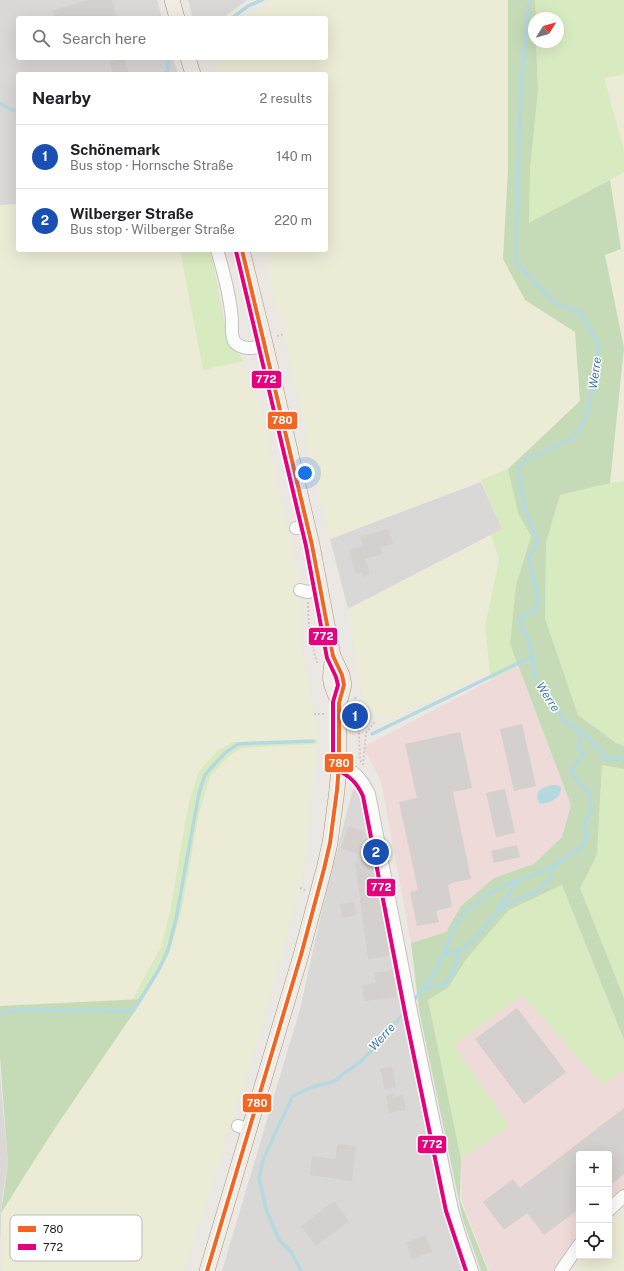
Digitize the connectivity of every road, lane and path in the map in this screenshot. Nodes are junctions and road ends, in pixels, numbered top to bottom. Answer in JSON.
{"nodes":[{"id":1,"x":172,"y":0,"type":"edge"},
{"id":2,"x":176,"y":16,"type":"edge"},
{"id":3,"x":189,"y":60,"type":"edge"},
{"id":4,"x":192,"y":72,"type":"edge"},
{"id":5,"x":218,"y":252,"type":"edge"},
{"id":6,"x":242,"y":252,"type":"edge"},
{"id":7,"x":266,"y":346,"type":"junction"},
{"id":8,"x":300,"y":590,"type":"dead end"},
{"id":9,"x":321,"y":590,"type":"junction"},
{"id":10,"x":353,"y":692,"type":"dead end"},
{"id":11,"x":325,"y":714,"type":"dead end"},
{"id":12,"x":325,"y":720,"type":"dead end"},
{"id":13,"x":375,"y":722,"type":"dead end"},
{"id":14,"x":339,"y":765,"type":"junction"},
{"id":15,"x":361,"y":770,"type":"junction"},
{"id":16,"x":624,"y":1196,"type":"edge"},
{"id":17,"x":612,"y":1207,"type":"edge"},
{"id":18,"x":576,"y":1249,"type":"edge"},
{"id":19,"x":207,"y":1271,"type":"edge"},
{"id":20,"x":472,"y":1271,"type":"edge"},
{"id":21,"x":561,"y":1271,"type":"edge"}],
"edges":[{"from":1,"to":2,"type":"main road"},
{"from":3,"to":4,"type":"main road"},
{"from":5,"to":7,"type":"street"},
{"from":6,"to":7,"type":"main road"},
{"from":7,"to":9,"type":"main road"},
{"from":8,"to":9,"type":"street"},
{"from":9,"to":14,"type":"main road"},
{"from":10,"to":15,"type":"path"},
{"from":11,"to":12,"type":"path"},
{"from":13,"to":15,"type":"path"},
{"from":14,"to":15,"type":"street"},
{"from":14,"to":19,"type":"main road"},
{"from":15,"to":20,"type":"street"},
{"from":16,"to":17,"type":"street"},
{"from":18,"to":21,"type":"street"}]}
